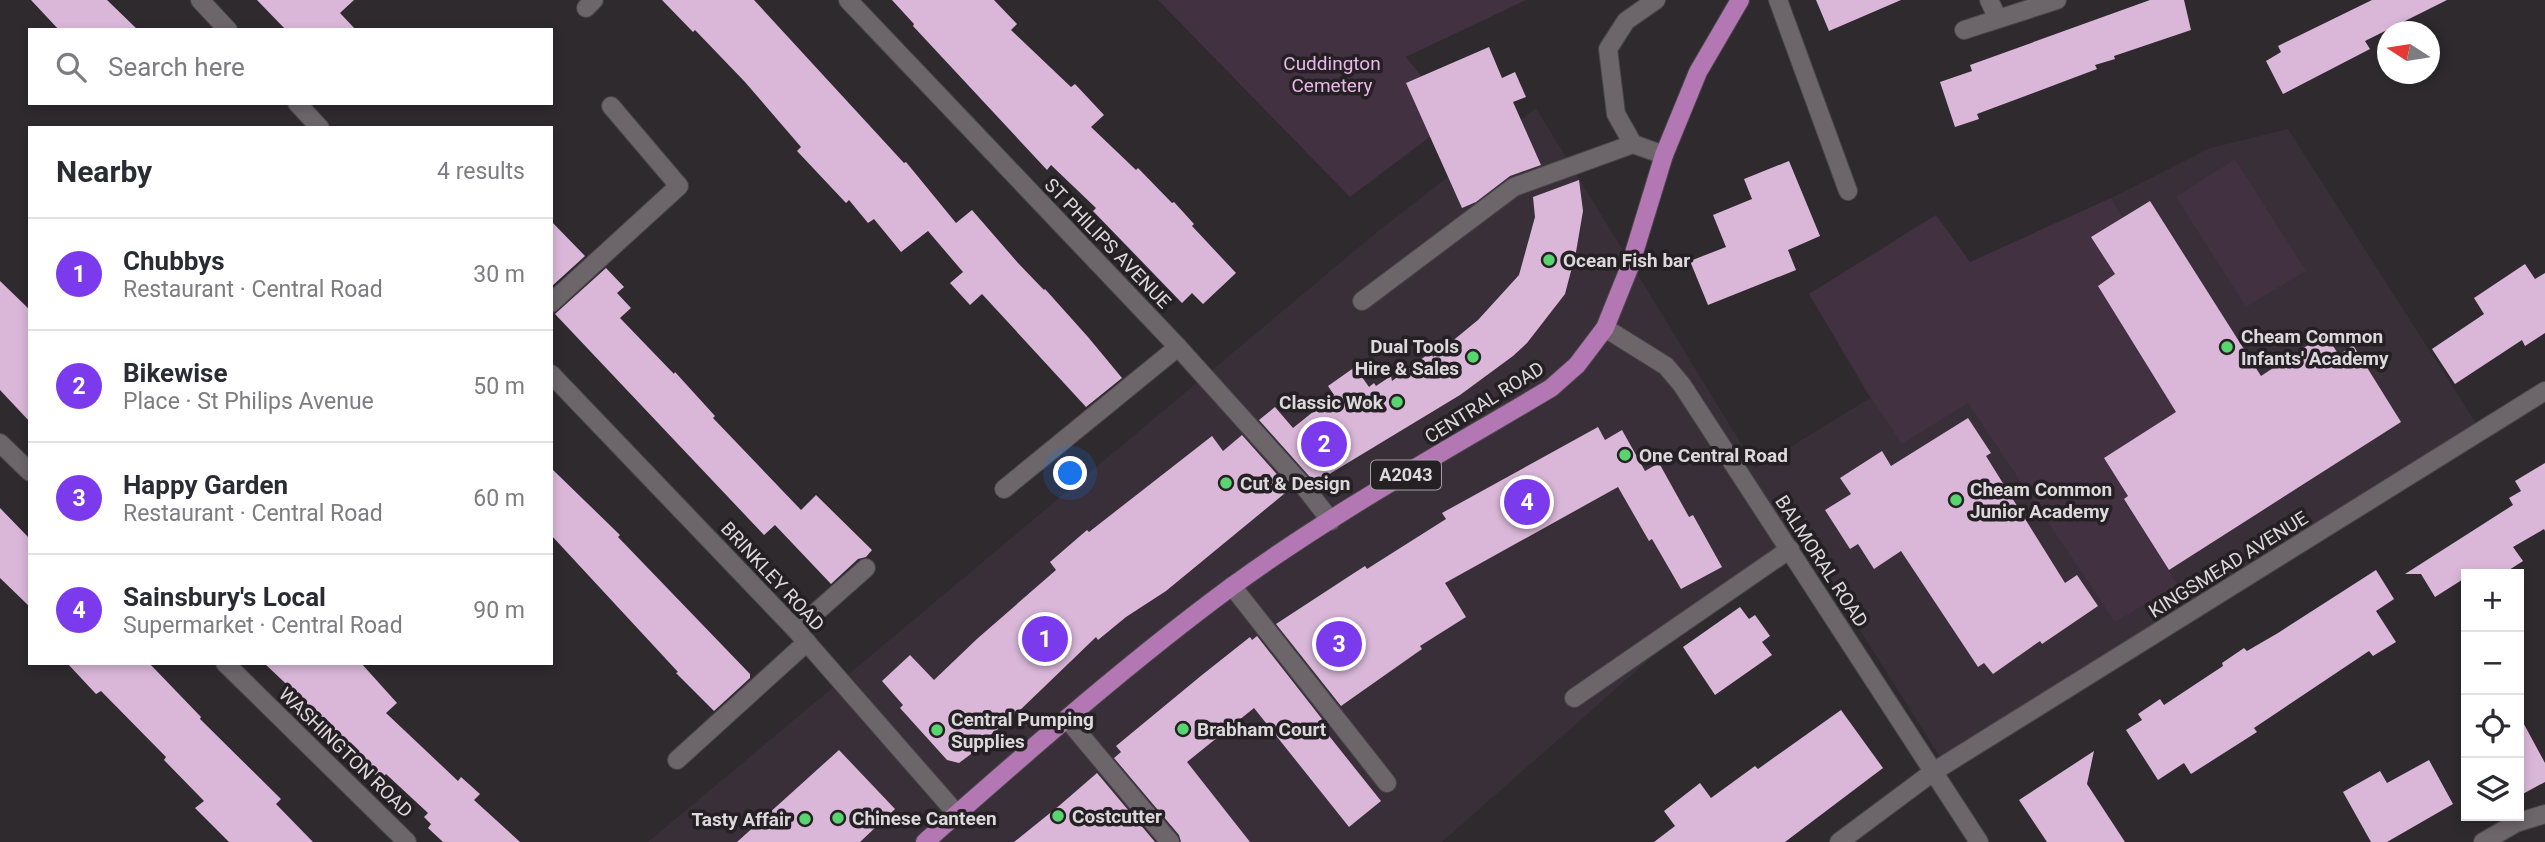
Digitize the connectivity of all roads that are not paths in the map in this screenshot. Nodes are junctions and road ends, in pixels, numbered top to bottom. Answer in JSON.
{"nodes":[{"id":1,"x":200,"y":0,"type":"edge"},
{"id":2,"x":848,"y":0,"type":"edge"},
{"id":3,"x":1657,"y":0,"type":"edge"},
{"id":4,"x":1740,"y":0,"type":"edge"},
{"id":5,"x":1778,"y":0,"type":"edge"},
{"id":6,"x":1989,"y":0,"type":"edge"},
{"id":7,"x":2057,"y":0,"type":"edge"},
{"id":8,"x":1998,"y":19,"type":"junction"},
{"id":9,"x":226,"y":28,"type":"edge"},
{"id":10,"x":1964,"y":30,"type":"dead end"},
{"id":11,"x":299,"y":105,"type":"edge"},
{"id":12,"x":611,"y":106,"type":"dead end"},
{"id":13,"x":318,"y":126,"type":"edge"},
{"id":14,"x":1633,"y":144,"type":"junction"},
{"id":15,"x":1664,"y":155,"type":"junction"},
{"id":16,"x":1848,"y":191,"type":"dead end"},
{"id":17,"x":553,"y":301,"type":"edge"},
{"id":18,"x":1362,"y":301,"type":"dead end"},
{"id":19,"x":1605,"y":328,"type":"junction"},
{"id":20,"x":1178,"y":347,"type":"junction"},
{"id":21,"x":553,"y":376,"type":"edge"},
{"id":22,"x":2545,"y":391,"type":"edge"},
{"id":23,"x":0,"y":443,"type":"edge"},
{"id":24,"x":28,"y":470,"type":"edge"},
{"id":25,"x":1004,"y":489,"type":"dead end"},
{"id":26,"x":1331,"y":520,"type":"junction"},
{"id":27,"x":1790,"y":549,"type":"junction"},
{"id":28,"x":866,"y":568,"type":"dead end"},
{"id":29,"x":1232,"y":586,"type":"junction"},
{"id":30,"x":802,"y":636,"type":"junction"},
{"id":31,"x":227,"y":665,"type":"edge"},
{"id":32,"x":1574,"y":698,"type":"dead end"},
{"id":33,"x":1067,"y":719,"type":"junction"},
{"id":34,"x":677,"y":760,"type":"dead end"},
{"id":35,"x":1933,"y":772,"type":"junction"},
{"id":36,"x":1387,"y":783,"type":"dead end"},
{"id":37,"x":957,"y":814,"type":"junction"},
{"id":38,"x":2545,"y":814,"type":"edge"},
{"id":39,"x":407,"y":842,"type":"edge"},
{"id":40,"x":925,"y":842,"type":"edge"},
{"id":41,"x":1170,"y":842,"type":"edge"},
{"id":42,"x":1839,"y":842,"type":"edge"},
{"id":43,"x":1979,"y":842,"type":"edge"},
{"id":44,"x":2483,"y":842,"type":"edge"}],
"edges":[{"from":1,"to":9,"type":"street"},
{"from":2,"to":20,"type":"street","name":"ST PHILIPS AVENUE"},
{"from":3,"to":14,"type":"street"},
{"from":4,"to":15,"type":"main road","name":"CENTRAL ROAD","number":"A2043"},
{"from":5,"to":16,"type":"street"},
{"from":6,"to":8,"type":"street"},
{"from":7,"to":8,"type":"street"},
{"from":8,"to":10,"type":"street"},
{"from":11,"to":13,"type":"street"},
{"from":12,"to":17,"type":"street"},
{"from":14,"to":15,"type":"street"},
{"from":14,"to":18,"type":"street"},
{"from":15,"to":19,"type":"main road","name":"CENTRAL ROAD","number":"A2043"},
{"from":19,"to":26,"type":"main road","name":"CENTRAL ROAD","number":"A2043"},
{"from":19,"to":27,"type":"street","name":"BALMORAL ROAD"},
{"from":20,"to":25,"type":"street"},
{"from":20,"to":26,"type":"street","name":"ST PHILIPS AVENUE"},
{"from":21,"to":30,"type":"street","name":"BRINKLEY ROAD"},
{"from":22,"to":35,"type":"street","name":"KINGSMEAD AVENUE"},
{"from":23,"to":24,"type":"street"},
{"from":26,"to":29,"type":"main road","name":"CENTRAL ROAD","number":"A2043"},
{"from":27,"to":32,"type":"street"},
{"from":27,"to":35,"type":"street","name":"BALMORAL ROAD"},
{"from":28,"to":30,"type":"street"},
{"from":29,"to":33,"type":"main road","name":"CENTRAL ROAD","number":"A2043"},
{"from":29,"to":36,"type":"street"},
{"from":30,"to":34,"type":"street"},
{"from":30,"to":37,"type":"street","name":"BRINKLEY ROAD"},
{"from":31,"to":39,"type":"street","name":"WASHINGTON ROAD"},
{"from":33,"to":37,"type":"main road","name":"CENTRAL ROAD","number":"A2043"},
{"from":33,"to":41,"type":"street"},
{"from":35,"to":42,"type":"street","name":"KINGSMEAD AVENUE"},
{"from":35,"to":43,"type":"street","name":"BALMORAL ROAD"},
{"from":37,"to":40,"type":"main road","name":"CENTRAL ROAD","number":"A2043"},
{"from":38,"to":44,"type":"street"}]}
